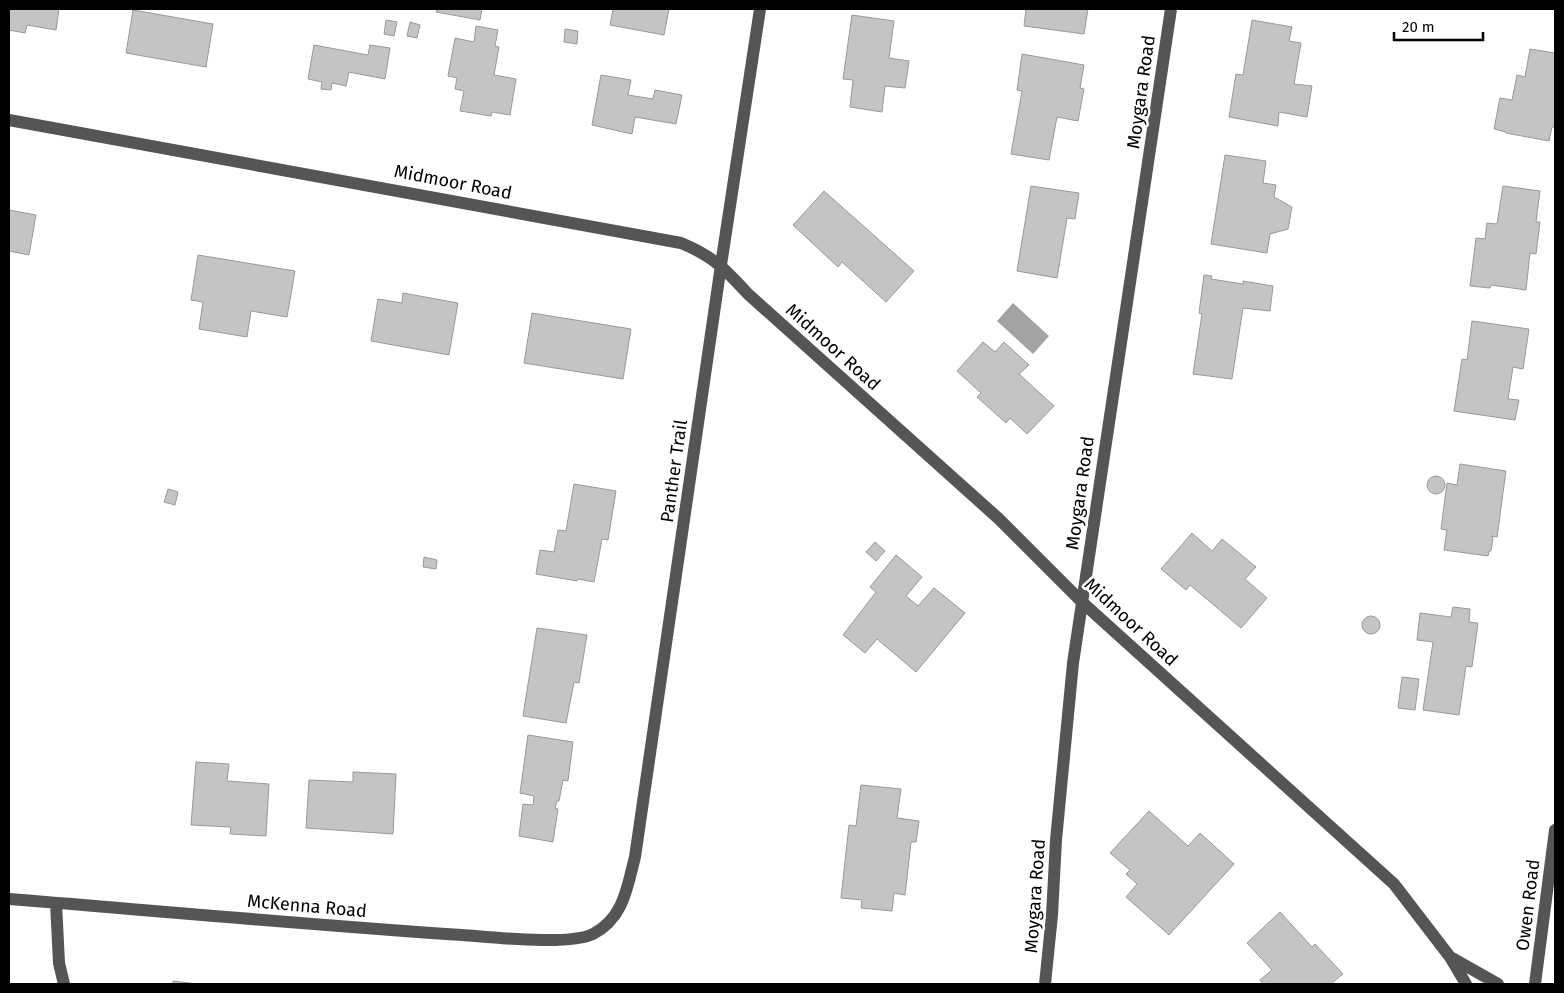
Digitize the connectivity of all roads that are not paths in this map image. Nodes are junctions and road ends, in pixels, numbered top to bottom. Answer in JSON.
{"nodes":[{"id":1,"x":760,"y":9,"type":"edge"},
{"id":2,"x":1172,"y":9,"type":"edge"},
{"id":3,"x":9,"y":120,"type":"edge"},
{"id":4,"x":721,"y":265,"type":"junction"},
{"id":5,"x":1083,"y":603,"type":"junction"},
{"id":6,"x":1555,"y":830,"type":"edge"},
{"id":7,"x":9,"y":899,"type":"edge"},
{"id":8,"x":56,"y":903,"type":"junction"},
{"id":9,"x":601,"y":928,"type":"joint"},
{"id":10,"x":1450,"y":957,"type":"junction"},
{"id":11,"x":64,"y":984,"type":"edge"},
{"id":12,"x":1045,"y":984,"type":"edge"},
{"id":13,"x":1466,"y":984,"type":"edge"},
{"id":14,"x":1498,"y":984,"type":"edge"},
{"id":15,"x":1535,"y":984,"type":"edge"}],
"edges":[{"from":1,"to":4,"type":"street","name":"Panther Trail"},
{"from":2,"to":5,"type":"street","name":"Moygara Road"},
{"from":3,"to":4,"type":"street","name":"Midmoor Road"},
{"from":4,"to":5,"type":"street","name":"Midmoor Road"},
{"from":4,"to":9,"type":"street","name":"Panther Trail"},
{"from":5,"to":10,"type":"street","name":"Midmoor Road"},
{"from":5,"to":12,"type":"street","name":"Moygara Road"},
{"from":6,"to":15,"type":"street","name":"Owen Road"},
{"from":7,"to":8,"type":"street","name":"McKenna Road"},
{"from":8,"to":9,"type":"street","name":"McKenna Road"},
{"from":8,"to":11,"type":"street"},
{"from":10,"to":13,"type":"street","name":"Midmoor Road"},
{"from":10,"to":14,"type":"street","name":"Midmoor Road"}]}
